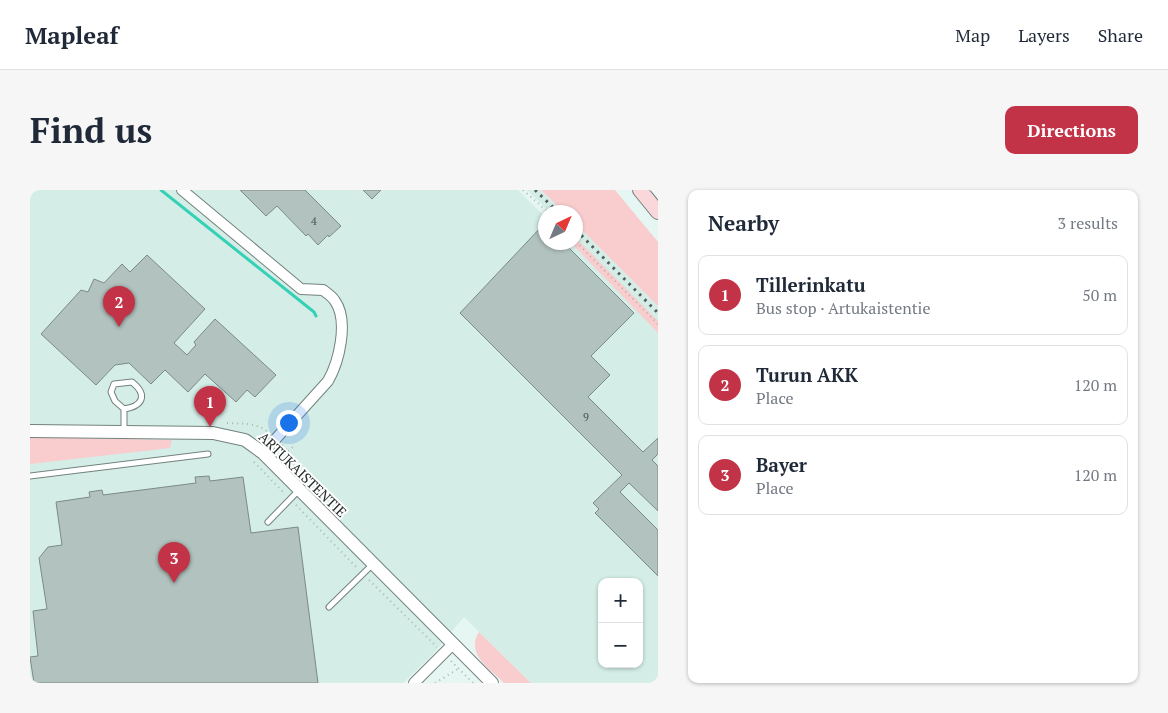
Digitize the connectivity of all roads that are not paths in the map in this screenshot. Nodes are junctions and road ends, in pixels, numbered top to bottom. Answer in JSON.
{"nodes":[{"id":1,"x":182,"y":190,"type":"edge"},
{"id":2,"x":640,"y":190,"type":"edge"},
{"id":3,"x":658,"y":212,"type":"edge"},
{"id":4,"x":124,"y":409,"type":"junction"},
{"id":5,"x":30,"y":431,"type":"edge"},
{"id":6,"x":124,"y":432,"type":"junction"},
{"id":7,"x":263,"y":453,"type":"junction"},
{"id":8,"x":208,"y":454,"type":"dead end"},
{"id":9,"x":30,"y":476,"type":"edge"},
{"id":10,"x":300,"y":490,"type":"junction"},
{"id":11,"x":268,"y":522,"type":"dead end"},
{"id":12,"x":373,"y":564,"type":"junction"},
{"id":13,"x":329,"y":607,"type":"dead end"},
{"id":14,"x":453,"y":644,"type":"junction"},
{"id":15,"x":414,"y":683,"type":"edge"},
{"id":16,"x":492,"y":683,"type":"edge"}],
"edges":[{"from":1,"to":7,"type":"street"},
{"from":2,"to":3,"type":"main road"},
{"from":4,"to":4,"type":"lane"},
{"from":4,"to":6,"type":"lane"},
{"from":5,"to":6,"type":"street","name":"ARTUKAISTENTIE"},
{"from":6,"to":7,"type":"street","name":"ARTUKAISTENTIE"},
{"from":7,"to":10,"type":"street","name":"ARTUKAISTENTIE"},
{"from":8,"to":9,"type":"lane"},
{"from":10,"to":11,"type":"lane"},
{"from":10,"to":12,"type":"street","name":"ARTUKAISTENTIE"},
{"from":12,"to":13,"type":"lane"},
{"from":12,"to":14,"type":"street","name":"ARTUKAISTENTIE"},
{"from":14,"to":15,"type":"street"},
{"from":14,"to":16,"type":"street","name":"ARTUKAISTENTIE"}]}
